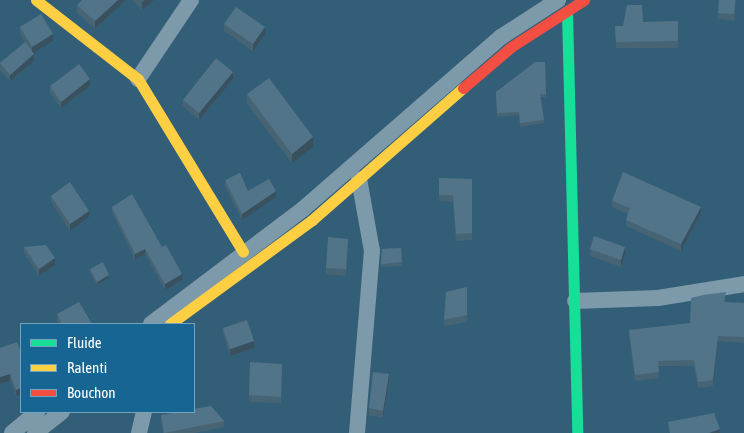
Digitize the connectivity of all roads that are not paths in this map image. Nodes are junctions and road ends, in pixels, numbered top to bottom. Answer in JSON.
{"nodes":[{"id":1,"x":36,"y":0,"type":"edge"},
{"id":2,"x":191,"y":0,"type":"edge"},
{"id":3,"x":584,"y":0,"type":"edge"},
{"id":4,"x":562,"y":5,"type":"edge"},
{"id":5,"x":138,"y":79,"type":"junction"},
{"id":6,"x":360,"y":178,"type":"junction"},
{"id":7,"x":243,"y":252,"type":"junction"},
{"id":8,"x":744,"y":284,"type":"edge"},
{"id":9,"x":575,"y":301,"type":"junction"},
{"id":10,"x":152,"y":323,"type":"edge"},
{"id":11,"x":171,"y":323,"type":"edge"},
{"id":12,"x":36,"y":413,"type":"edge"},
{"id":13,"x":61,"y":413,"type":"edge"},
{"id":14,"x":144,"y":413,"type":"edge"},
{"id":15,"x":12,"y":433,"type":"edge"},
{"id":16,"x":35,"y":433,"type":"edge"},
{"id":17,"x":139,"y":433,"type":"edge"},
{"id":18,"x":357,"y":433,"type":"edge"},
{"id":19,"x":577,"y":433,"type":"edge"}],
"edges":[{"from":1,"to":5,"type":"street"},
{"from":2,"to":5,"type":"street"},
{"from":3,"to":4,"type":"street"},
{"from":4,"to":6,"type":"street"},
{"from":4,"to":7,"type":"street"},
{"from":4,"to":9,"type":"street"},
{"from":5,"to":7,"type":"street"},
{"from":6,"to":11,"type":"street"},
{"from":6,"to":18,"type":"street"},
{"from":7,"to":10,"type":"street"},
{"from":8,"to":9,"type":"street"},
{"from":9,"to":19,"type":"street"},
{"from":12,"to":15,"type":"street"},
{"from":13,"to":16,"type":"street"},
{"from":14,"to":17,"type":"street"}]}
